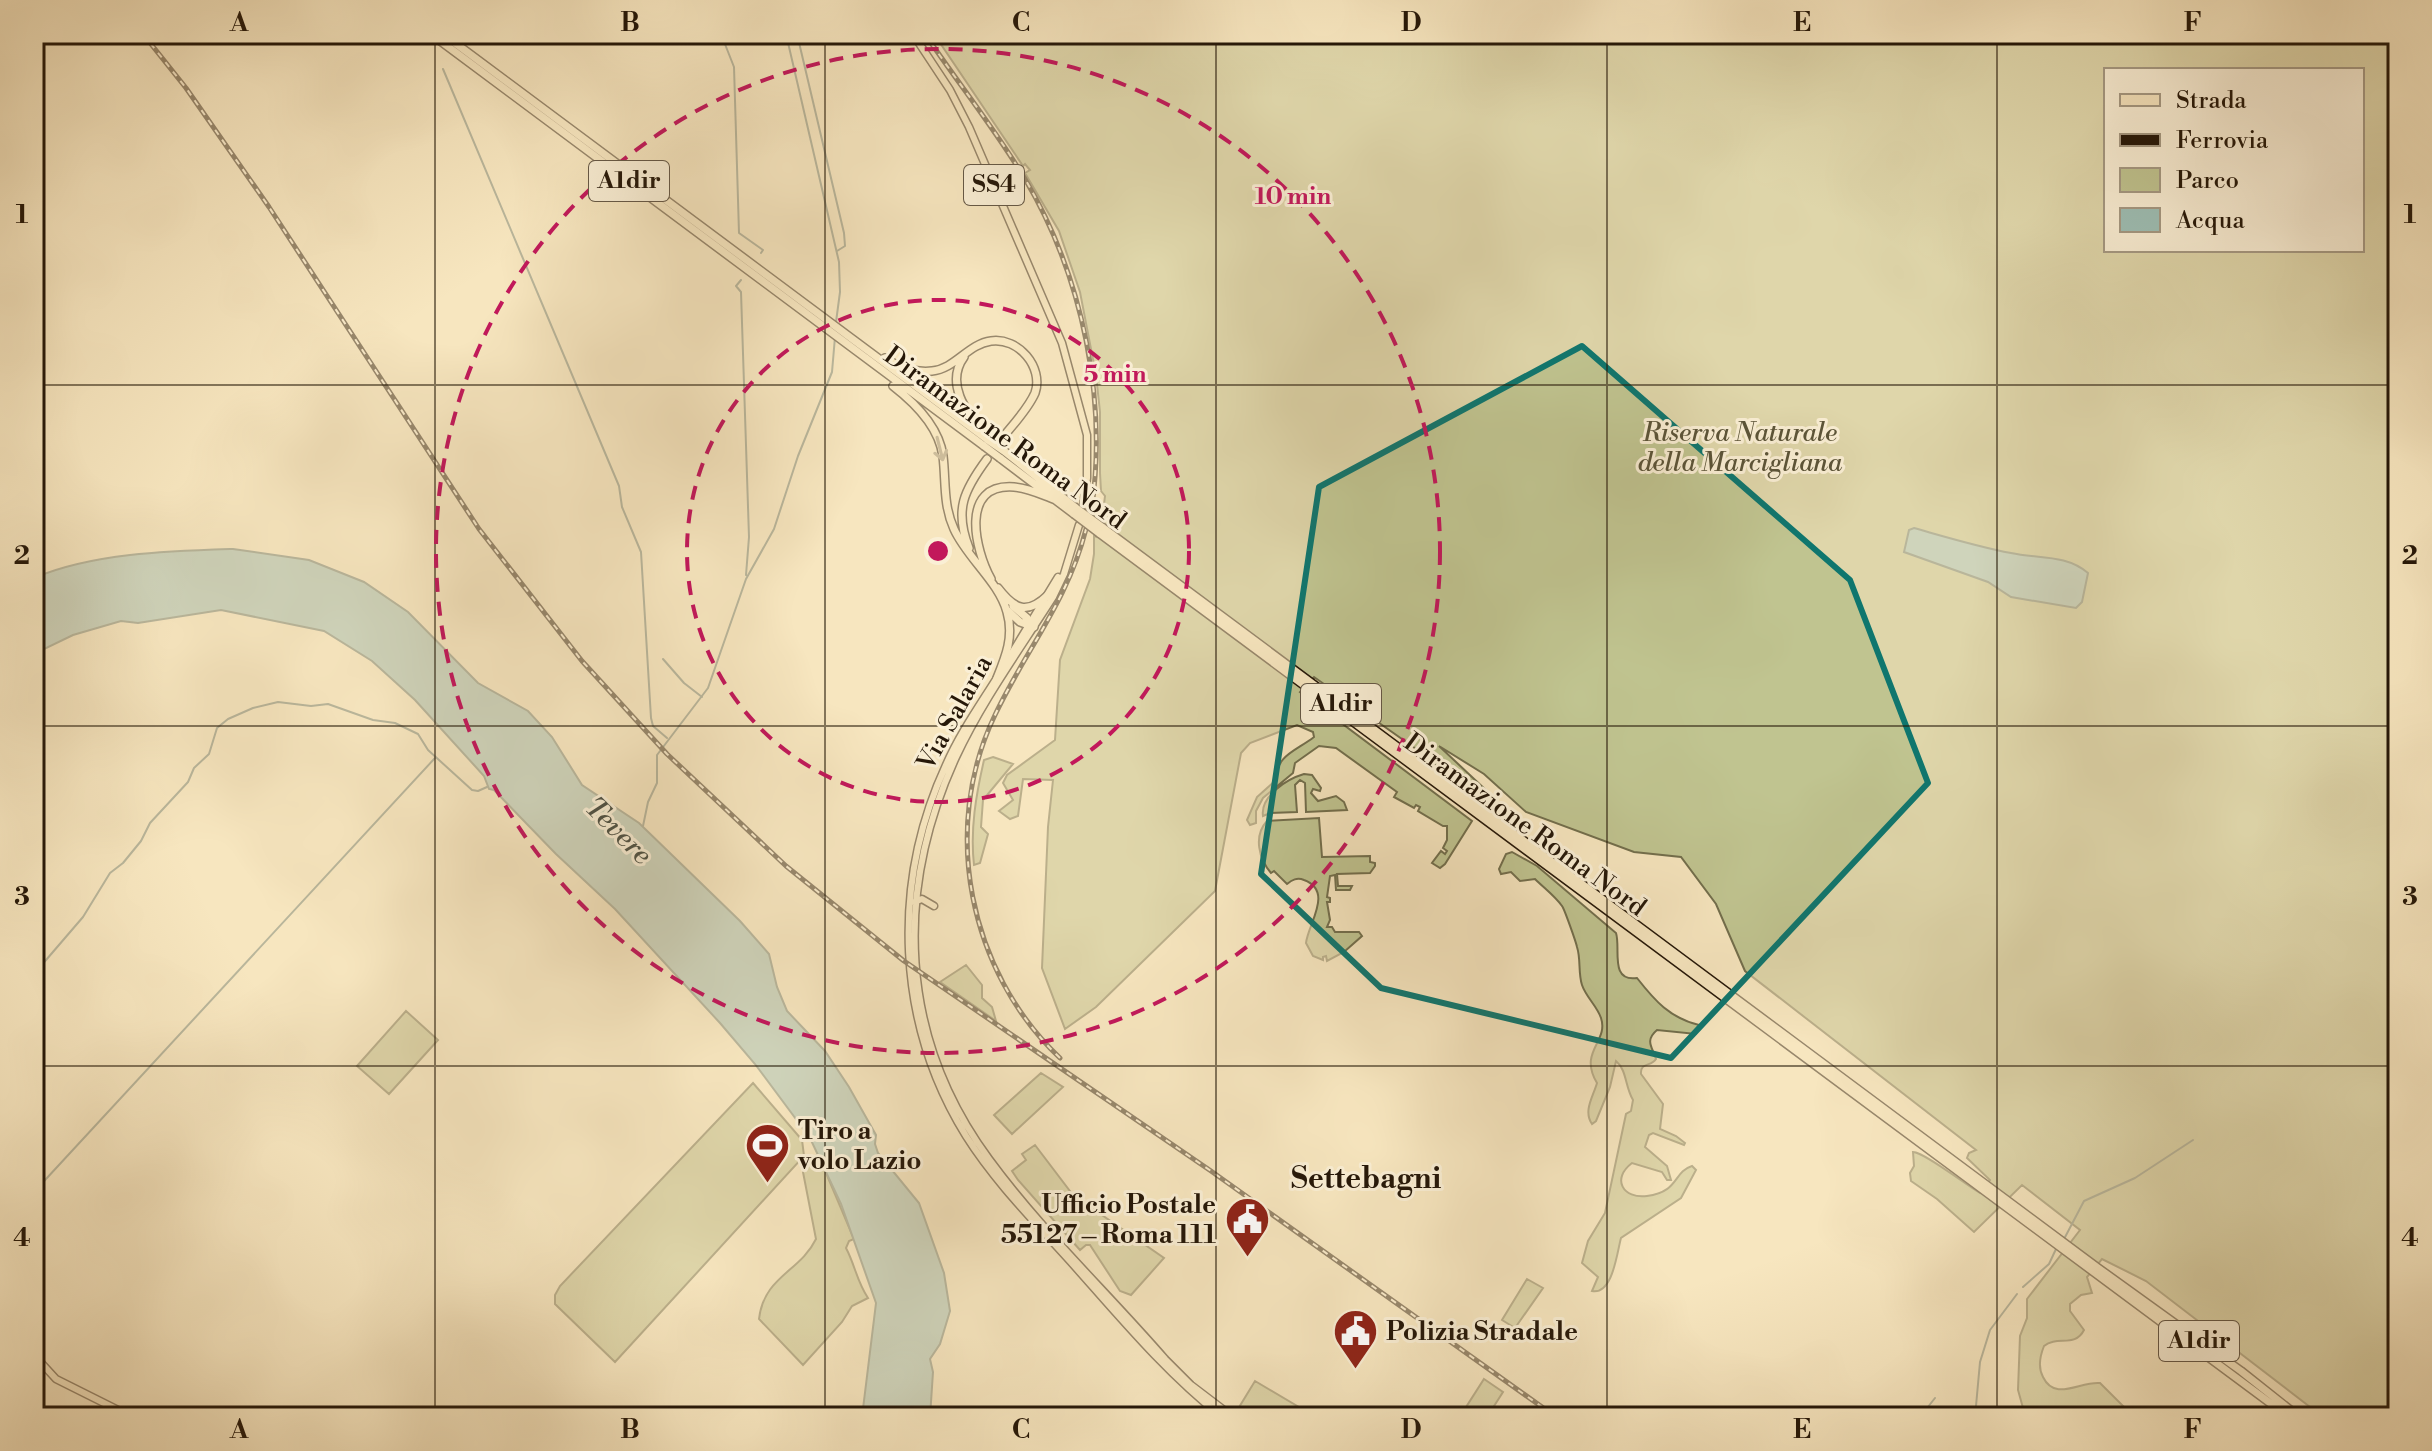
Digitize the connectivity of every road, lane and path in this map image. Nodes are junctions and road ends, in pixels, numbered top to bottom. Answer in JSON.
{"nodes":[{"id":1,"x":431,"y":34,"type":"edge"},
{"id":2,"x":443,"y":34,"type":"edge"},
{"id":3,"x":913,"y":34,"type":"edge"},
{"id":4,"x":841,"y":329,"type":"junction"},
{"id":5,"x":971,"y":349,"type":"junction"},
{"id":6,"x":876,"y":368,"type":"junction"},
{"id":7,"x":1002,"y":438,"type":"dead end"},
{"id":8,"x":986,"y":443,"type":"junction"},
{"id":9,"x":1002,"y":455,"type":"junction"},
{"id":10,"x":987,"y":459,"type":"dead end"},
{"id":11,"x":1056,"y":500,"type":"junction"},
{"id":12,"x":1078,"y":509,"type":"junction"},
{"id":13,"x":1079,"y":525,"type":"dead end"},
{"id":14,"x":970,"y":551,"type":"junction"},
{"id":15,"x":1070,"y":556,"type":"junction"},
{"id":16,"x":978,"y":568,"type":"junction"},
{"id":17,"x":989,"y":577,"type":"junction"},
{"id":18,"x":1048,"y":595,"type":"junction"},
{"id":19,"x":1009,"y":607,"type":"junction"},
{"id":20,"x":1032,"y":626,"type":"junction"},
{"id":21,"x":997,"y":678,"type":"junction"},
{"id":22,"x":911,"y":902,"type":"junction"},
{"id":23,"x":934,"y":906,"type":"dead end"},
{"id":24,"x":2097,"y":1271,"type":"junction"},
{"id":25,"x":34,"y":1355,"type":"edge"},
{"id":26,"x":132,"y":1417,"type":"edge"},
{"id":27,"x":1222,"y":1417,"type":"edge"},
{"id":28,"x":1233,"y":1417,"type":"edge"},
{"id":29,"x":2289,"y":1417,"type":"edge"},
{"id":30,"x":2299,"y":1417,"type":"edge"}],
"edges":[{"from":1,"to":6,"type":"highway","name":"Diramazione Roma Nord","number":"A1dir"},
{"from":2,"to":4,"type":"highway","name":"Diramazione Roma Nord","number":"A1dir"},
{"from":3,"to":12,"type":"main road","number":"SS4"},
{"from":4,"to":5,"type":"highway"},
{"from":4,"to":8,"type":"highway","name":"Diramazione Roma Nord","number":"A1dir"},
{"from":5,"to":7,"type":"highway"},
{"from":5,"to":8,"type":"highway"},
{"from":6,"to":8,"type":"highway","name":"Diramazione Roma Nord","number":"A1dir"},
{"from":6,"to":16,"type":"highway","one_way":true},
{"from":8,"to":9,"type":"highway","name":"Diramazione Roma Nord","number":"A1dir","bridge":true},
{"from":9,"to":11,"type":"highway","name":"Diramazione Roma Nord","number":"A1dir"},
{"from":9,"to":12,"type":"highway","name":"Diramazione Roma Nord","number":"A1dir"},
{"from":10,"to":14,"type":"highway"},
{"from":11,"to":12,"type":"highway","name":"Diramazione Roma Nord","number":"A1dir"},
{"from":11,"to":17,"type":"highway"},
{"from":12,"to":24,"type":"highway","name":"Diramazione Roma Nord","number":"A1dir","bridge":true},
{"from":13,"to":15,"type":"main road","name":"Via Salaria"},
{"from":14,"to":16,"type":"highway"},
{"from":14,"to":17,"type":"highway"},
{"from":15,"to":18,"type":"main road","name":"Via Salaria"},
{"from":15,"to":20,"type":"main road","name":"Via Salaria"},
{"from":16,"to":19,"type":"highway"},
{"from":17,"to":19,"type":"highway"},
{"from":18,"to":19,"type":"highway"},
{"from":18,"to":20,"type":"main road","name":"Via Salaria"},
{"from":19,"to":20,"type":"highway"},
{"from":19,"to":21,"type":"highway"},
{"from":20,"to":21,"type":"main road","name":"Via Salaria"},
{"from":20,"to":22,"type":"main road","name":"Via Salaria"},
{"from":21,"to":22,"type":"main road","name":"Via Salaria"},
{"from":22,"to":23,"type":"main road"},
{"from":22,"to":27,"type":"main road"},
{"from":22,"to":28,"type":"main road"},
{"from":24,"to":29,"type":"highway","name":"Diramazione Roma Nord","number":"A1dir"},
{"from":24,"to":30,"type":"highway","name":"Diramazione Roma Nord","number":"A1dir"},
{"from":25,"to":26,"type":"main road"}]}
